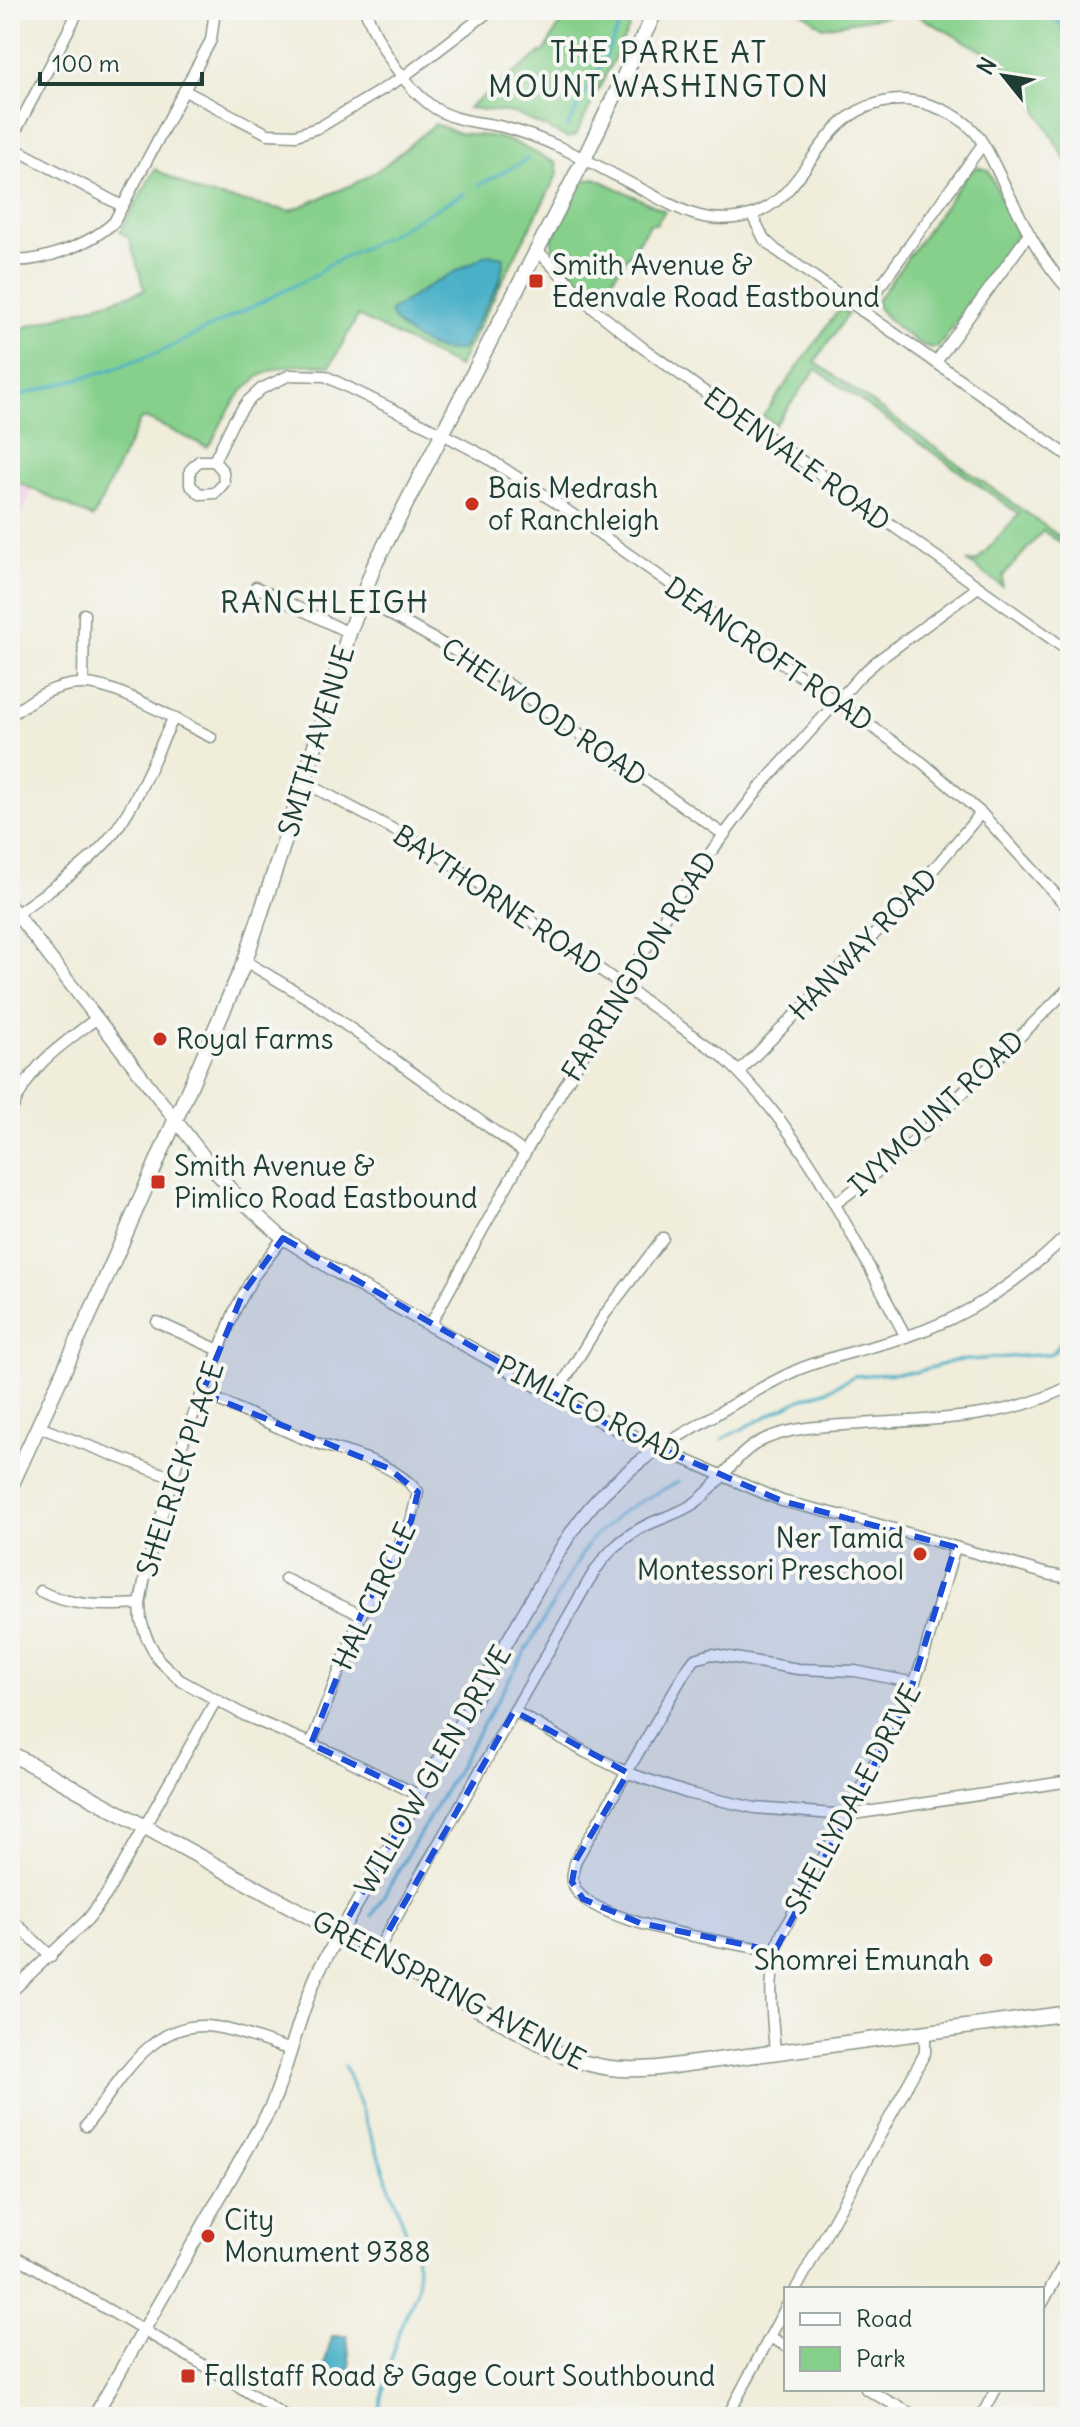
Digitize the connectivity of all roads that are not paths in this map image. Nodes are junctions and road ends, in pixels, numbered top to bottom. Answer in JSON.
{"nodes":[{"id":1,"x":79,"y":10,"type":"edge"},
{"id":2,"x":215,"y":10,"type":"edge"},
{"id":3,"x":365,"y":10,"type":"edge"},
{"id":4,"x":491,"y":10,"type":"edge"},
{"id":5,"x":656,"y":10,"type":"edge"},
{"id":6,"x":403,"y":77,"type":"junction"},
{"id":7,"x":185,"y":91,"type":"junction"},
{"id":8,"x":10,"y":144,"type":"edge"},
{"id":9,"x":983,"y":144,"type":"junction"},
{"id":10,"x":584,"y":159,"type":"junction"},
{"id":11,"x":122,"y":206,"type":"junction"},
{"id":12,"x":752,"y":215,"type":"junction"},
{"id":13,"x":1029,"y":234,"type":"junction"},
{"id":14,"x":537,"y":250,"type":"junction"},
{"id":15,"x":10,"y":260,"type":"edge"},
{"id":16,"x":1070,"y":291,"type":"edge"},
{"id":17,"x":862,"y":311,"type":"junction"},
{"id":18,"x":936,"y":362,"type":"junction"},
{"id":19,"x":441,"y":433,"type":"junction"},
{"id":20,"x":1070,"y":457,"type":"edge"},
{"id":21,"x":214,"y":461,"type":"dead end"},
{"id":22,"x":256,"y":587,"type":"dead end"},
{"id":23,"x":977,"y":588,"type":"junction"},
{"id":24,"x":361,"y":598,"type":"junction"},
{"id":25,"x":84,"y":614,"type":"dead end"},
{"id":26,"x":349,"y":633,"type":"junction"},
{"id":27,"x":1070,"y":652,"type":"edge"},
{"id":28,"x":83,"y":683,"type":"junction"},
{"id":29,"x":836,"y":702,"type":"junction"},
{"id":30,"x":10,"y":716,"type":"edge"},
{"id":31,"x":173,"y":719,"type":"junction"},
{"id":32,"x":211,"y":737,"type":"dead end"},
{"id":33,"x":304,"y":782,"type":"junction"},
{"id":34,"x":981,"y":813,"type":"junction"},
{"id":35,"x":723,"y":834,"type":"junction"},
{"id":36,"x":13,"y":910,"type":"edge"},
{"id":37,"x":1070,"y":910,"type":"edge"},
{"id":38,"x":245,"y":961,"type":"junction"},
{"id":39,"x":623,"y":984,"type":"junction"},
{"id":40,"x":1070,"y":987,"type":"edge"},
{"id":41,"x":97,"y":1018,"type":"junction"},
{"id":42,"x":739,"y":1072,"type":"junction"},
{"id":43,"x":10,"y":1114,"type":"edge"},
{"id":44,"x":176,"y":1117,"type":"junction"},
{"id":45,"x":525,"y":1153,"type":"junction"},
{"id":46,"x":835,"y":1204,"type":"junction"},
{"id":47,"x":1070,"y":1232,"type":"edge"},
{"id":48,"x":283,"y":1238,"type":"junction"},
{"id":49,"x":663,"y":1238,"type":"dead end"},
{"id":50,"x":157,"y":1322,"type":"dead end"},
{"id":51,"x":430,"y":1325,"type":"junction"},
{"id":52,"x":906,"y":1337,"type":"junction"},
{"id":53,"x":219,"y":1350,"type":"junction"},
{"id":54,"x":1070,"y":1386,"type":"edge"},
{"id":55,"x":202,"y":1393,"type":"junction"},
{"id":56,"x":555,"y":1396,"type":"junction"},
{"id":57,"x":39,"y":1427,"type":"junction"},
{"id":58,"x":658,"y":1448,"type":"junction"},
{"id":59,"x":722,"y":1475,"type":"junction"},
{"id":60,"x":171,"y":1477,"type":"junction"},
{"id":61,"x":10,"y":1488,"type":"edge"},
{"id":62,"x":955,"y":1547,"type":"junction"},
{"id":63,"x":1070,"y":1577,"type":"edge"},
{"id":64,"x":285,"y":1579,"type":"dead end"},
{"id":65,"x":40,"y":1591,"type":"dead end"},
{"id":66,"x":140,"y":1604,"type":"junction"},
{"id":67,"x":361,"y":1615,"type":"junction"},
{"id":68,"x":915,"y":1683,"type":"junction"},
{"id":69,"x":216,"y":1700,"type":"junction"},
{"id":70,"x":514,"y":1711,"type":"junction"},
{"id":71,"x":311,"y":1744,"type":"junction"},
{"id":72,"x":10,"y":1753,"type":"edge"},
{"id":73,"x":628,"y":1773,"type":"junction"},
{"id":74,"x":1070,"y":1781,"type":"edge"},
{"id":75,"x":418,"y":1795,"type":"junction"},
{"id":76,"x":847,"y":1815,"type":"junction"},
{"id":77,"x":145,"y":1828,"type":"junction"},
{"id":78,"x":10,"y":1918,"type":"edge"},
{"id":79,"x":339,"y":1934,"type":"junction"},
{"id":80,"x":775,"y":1951,"type":"junction"},
{"id":81,"x":376,"y":1953,"type":"junction"},
{"id":82,"x":51,"y":1956,"type":"junction"},
{"id":83,"x":10,"y":1993,"type":"edge"},
{"id":84,"x":1070,"y":2013,"type":"edge"},
{"id":85,"x":925,"y":2033,"type":"junction"},
{"id":86,"x":291,"y":2050,"type":"junction"},
{"id":87,"x":775,"y":2053,"type":"junction"},
{"id":88,"x":86,"y":2126,"type":"dead end"},
{"id":89,"x":10,"y":2253,"type":"edge"},
{"id":90,"x":1070,"y":2253,"type":"edge"},
{"id":91,"x":797,"y":2287,"type":"edge"},
{"id":92,"x":1044,"y":2300,"type":"edge"},
{"id":93,"x":784,"y":2311,"type":"edge"},
{"id":94,"x":144,"y":2331,"type":"junction"},
{"id":95,"x":770,"y":2337,"type":"junction"},
{"id":96,"x":784,"y":2345,"type":"edge"},
{"id":97,"x":870,"y":2391,"type":"edge"},
{"id":98,"x":995,"y":2391,"type":"edge"},
{"id":99,"x":94,"y":2417,"type":"edge"},
{"id":100,"x":287,"y":2417,"type":"edge"},
{"id":101,"x":727,"y":2417,"type":"edge"},
{"id":102,"x":917,"y":2417,"type":"edge"},
{"id":103,"x":981,"y":2417,"type":"edge"}],
"edges":[{"from":1,"to":8,"type":"street"},
{"from":2,"to":7,"type":"street"},
{"from":3,"to":6,"type":"street"},
{"from":4,"to":6,"type":"street"},
{"from":5,"to":10,"type":"main road","name":"SMITH AVENUE"},
{"from":6,"to":7,"type":"street"},
{"from":6,"to":10,"type":"street"},
{"from":7,"to":11,"type":"street"},
{"from":8,"to":11,"type":"street"},
{"from":9,"to":12,"type":"street"},
{"from":9,"to":13,"type":"street"},
{"from":9,"to":17,"type":"street"},
{"from":10,"to":12,"type":"street"},
{"from":10,"to":14,"type":"main road","name":"SMITH AVENUE"},
{"from":11,"to":15,"type":"street"},
{"from":12,"to":17,"type":"street"},
{"from":13,"to":16,"type":"street"},
{"from":13,"to":18,"type":"street"},
{"from":14,"to":19,"type":"main road","name":"SMITH AVENUE"},
{"from":14,"to":23,"type":"street","name":"EDENVALE ROAD"},
{"from":17,"to":18,"type":"street"},
{"from":18,"to":20,"type":"street"},
{"from":19,"to":21,"type":"street","name":"DEANCROFT ROAD"},
{"from":19,"to":24,"type":"main road","name":"SMITH AVENUE"},
{"from":19,"to":29,"type":"street","name":"DEANCROFT ROAD"},
{"from":22,"to":26,"type":"street"},
{"from":23,"to":27,"type":"street","name":"EDENVALE ROAD"},
{"from":23,"to":29,"type":"street","name":"FARRINGDON ROAD"},
{"from":24,"to":26,"type":"main road","name":"SMITH AVENUE"},
{"from":24,"to":35,"type":"street","name":"CHELWOOD ROAD"},
{"from":25,"to":28,"type":"street"},
{"from":26,"to":33,"type":"main road","name":"SMITH AVENUE"},
{"from":28,"to":30,"type":"street"},
{"from":28,"to":31,"type":"street"},
{"from":29,"to":34,"type":"street","name":"DEANCROFT ROAD"},
{"from":29,"to":35,"type":"street","name":"FARRINGDON ROAD"},
{"from":31,"to":32,"type":"street"},
{"from":31,"to":36,"type":"street"},
{"from":33,"to":38,"type":"main road","name":"SMITH AVENUE"},
{"from":33,"to":39,"type":"street","name":"BAYTHORNE ROAD"},
{"from":34,"to":37,"type":"street","name":"DEANCROFT ROAD"},
{"from":34,"to":42,"type":"street","name":"HANWAY ROAD"},
{"from":35,"to":39,"type":"street","name":"FARRINGDON ROAD"},
{"from":36,"to":41,"type":"street","name":"PIMLICO ROAD"},
{"from":38,"to":44,"type":"main road","name":"SMITH AVENUE"},
{"from":38,"to":45,"type":"street"},
{"from":39,"to":42,"type":"street","name":"BAYTHORNE ROAD"},
{"from":39,"to":45,"type":"street","name":"FARRINGDON ROAD"},
{"from":40,"to":46,"type":"street","name":"IVYMOUNT ROAD"},
{"from":41,"to":43,"type":"street"},
{"from":41,"to":44,"type":"street","name":"PIMLICO ROAD"},
{"from":42,"to":46,"type":"street","name":"BAYTHORNE ROAD"},
{"from":44,"to":48,"type":"street","name":"PIMLICO ROAD"},
{"from":44,"to":57,"type":"main road","name":"SMITH AVENUE"},
{"from":45,"to":51,"type":"street","name":"FARRINGDON ROAD"},
{"from":46,"to":52,"type":"street","name":"BAYTHORNE ROAD"},
{"from":47,"to":52,"type":"street"},
{"from":48,"to":51,"type":"street","name":"PIMLICO ROAD"},
{"from":48,"to":53,"type":"street","name":"SHELRICK PLACE"},
{"from":49,"to":56,"type":"street"},
{"from":50,"to":53,"type":"street"},
{"from":51,"to":56,"type":"street","name":"PIMLICO ROAD"},
{"from":52,"to":58,"type":"street"},
{"from":53,"to":55,"type":"street","name":"SHELRICK PLACE"},
{"from":54,"to":59,"type":"street","name":"WILLOW GLEN DRIVE"},
{"from":55,"to":60,"type":"street","name":"SHELRICK PLACE"},
{"from":55,"to":67,"type":"street","name":"HAL CIRCLE"},
{"from":56,"to":58,"type":"street","name":"PIMLICO ROAD"},
{"from":57,"to":60,"type":"street"},
{"from":57,"to":61,"type":"main road","name":"SMITH AVENUE"},
{"from":58,"to":59,"type":"street","name":"PIMLICO ROAD"},
{"from":58,"to":75,"type":"street","name":"WILLOW GLEN DRIVE"},
{"from":59,"to":62,"type":"street","name":"PIMLICO ROAD"},
{"from":59,"to":70,"type":"street","name":"WILLOW GLEN DRIVE"},
{"from":60,"to":66,"type":"street","name":"SHELRICK PLACE"},
{"from":62,"to":63,"type":"street","name":"PIMLICO ROAD"},
{"from":62,"to":68,"type":"street","name":"SHELLYDALE DRIVE"},
{"from":64,"to":67,"type":"street"},
{"from":65,"to":66,"type":"street"},
{"from":66,"to":69,"type":"street","name":"SHELRICK PLACE"},
{"from":67,"to":71,"type":"street","name":"HAL CIRCLE"},
{"from":68,"to":73,"type":"street"},
{"from":68,"to":76,"type":"street","name":"SHELLYDALE DRIVE"},
{"from":69,"to":71,"type":"street","name":"SHELRICK PLACE"},
{"from":69,"to":77,"type":"street"},
{"from":70,"to":73,"type":"street"},
{"from":70,"to":81,"type":"street","name":"WILLOW GLEN DRIVE"},
{"from":71,"to":75,"type":"street","name":"SHELRICK PLACE"},
{"from":72,"to":77,"type":"main road","name":"GREENSPRING AVENUE"},
{"from":73,"to":76,"type":"street"},
{"from":73,"to":80,"type":"street"},
{"from":74,"to":76,"type":"street"},
{"from":75,"to":79,"type":"street","name":"WILLOW GLEN DRIVE"},
{"from":76,"to":80,"type":"street","name":"SHELLYDALE DRIVE"},
{"from":77,"to":79,"type":"main road","name":"GREENSPRING AVENUE"},
{"from":77,"to":82,"type":"street"},
{"from":78,"to":82,"type":"street"},
{"from":79,"to":81,"type":"main road","name":"GREENSPRING AVENUE"},
{"from":79,"to":86,"type":"street","name":"WILLOW GLEN DRIVE"},
{"from":80,"to":87,"type":"street","name":"SHELLYDALE DRIVE"},
{"from":81,"to":87,"type":"main road","name":"GREENSPRING AVENUE"},
{"from":82,"to":83,"type":"street"},
{"from":84,"to":85,"type":"main road","name":"GREENSPRING AVENUE"},
{"from":85,"to":87,"type":"main road","name":"GREENSPRING AVENUE"},
{"from":85,"to":91,"type":"street"},
{"from":86,"to":88,"type":"street"},
{"from":86,"to":94,"type":"street","name":"WILLOW GLEN DRIVE"},
{"from":89,"to":94,"type":"street"},
{"from":90,"to":92,"type":"street"},
{"from":93,"to":95,"type":"street"},
{"from":94,"to":99,"type":"street","name":"WILLOW GLEN DRIVE"},
{"from":94,"to":100,"type":"street"},
{"from":95,"to":96,"type":"street"},
{"from":95,"to":101,"type":"street"},
{"from":97,"to":102,"type":"street"},
{"from":98,"to":103,"type":"street"}]}
